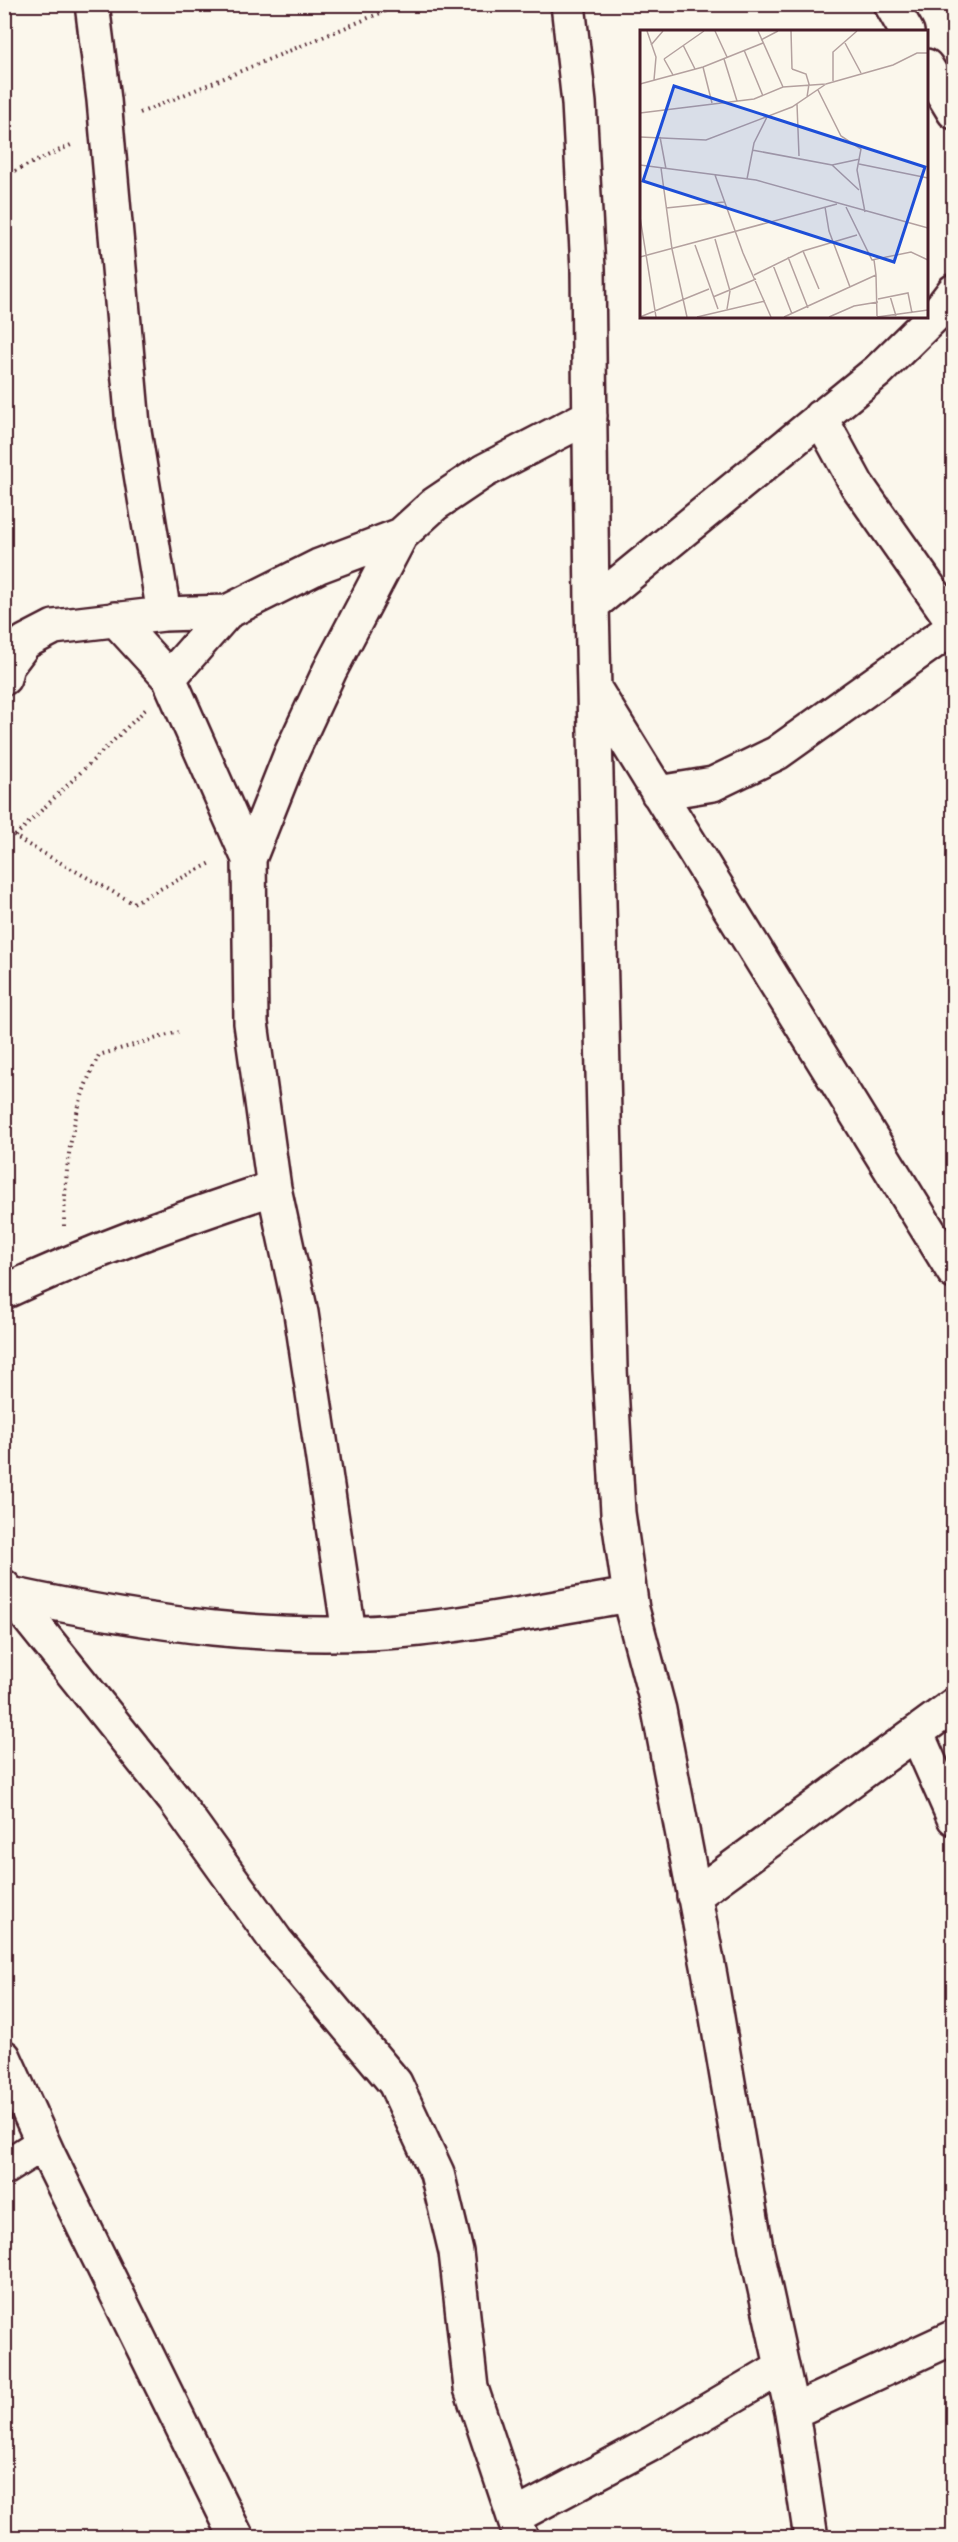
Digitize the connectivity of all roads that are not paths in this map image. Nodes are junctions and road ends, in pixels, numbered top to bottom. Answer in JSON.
{"nodes":[{"id":1,"x":92,"y":4,"type":"edge"},
{"id":2,"x":568,"y":4,"type":"edge"},
{"id":3,"x":891,"y":4,"type":"edge"},
{"id":4,"x":906,"y":30,"type":"edge"},
{"id":5,"x":928,"y":68,"type":"edge"},
{"id":6,"x":954,"y":112,"type":"edge"},
{"id":7,"x":954,"y":291,"type":"edge"},
{"id":8,"x":590,"y":416,"type":"junction"},
{"id":9,"x":820,"y":417,"type":"junction"},
{"id":10,"x":401,"y":535,"type":"junction"},
{"id":11,"x":592,"y":605,"type":"junction"},
{"id":12,"x":227,"y":612,"type":"junction"},
{"id":13,"x":164,"y":614,"type":"junction"},
{"id":14,"x":115,"y":619,"type":"junction"},
{"id":15,"x":954,"y":625,"type":"edge"},
{"id":16,"x":4,"y":678,"type":"edge"},
{"id":17,"x":160,"y":691,"type":"junction"},
{"id":18,"x":596,"y":691,"type":"junction"},
{"id":19,"x":658,"y":793,"type":"junction"},
{"id":20,"x":235,"y":858,"type":"junction"},
{"id":21,"x":274,"y":1188,"type":"junction"},
{"id":22,"x":954,"y":1272,"type":"edge"},
{"id":23,"x":4,"y":1292,"type":"edge"},
{"id":24,"x":7,"y":1591,"type":"edge"},
{"id":25,"x":630,"y":1595,"type":"junction"},
{"id":26,"x":349,"y":1633,"type":"junction"},
{"id":27,"x":954,"y":1705,"type":"edge"},
{"id":28,"x":917,"y":1734,"type":"junction"},
{"id":29,"x":954,"y":1818,"type":"edge"},
{"id":30,"x":694,"y":1896,"type":"junction"},
{"id":31,"x":4,"y":2057,"type":"edge"},
{"id":32,"x":43,"y":2143,"type":"junction"},
{"id":33,"x":4,"y":2168,"type":"edge"},
{"id":34,"x":954,"y":2337,"type":"edge"},
{"id":35,"x":782,"y":2367,"type":"junction"},
{"id":36,"x":792,"y":2412,"type":"junction"},
{"id":37,"x":518,"y":2527,"type":"edge"},
{"id":38,"x":237,"y":2538,"type":"edge"},
{"id":39,"x":811,"y":2538,"type":"edge"}],
"edges":[{"from":1,"to":13,"type":"street"},
{"from":2,"to":8,"type":"street"},
{"from":3,"to":4,"type":"street"},
{"from":5,"to":6,"type":"street"},
{"from":7,"to":9,"type":"street"},
{"from":8,"to":10,"type":"street"},
{"from":8,"to":11,"type":"street"},
{"from":9,"to":11,"type":"street"},
{"from":9,"to":15,"type":"street"},
{"from":10,"to":12,"type":"street"},
{"from":10,"to":20,"type":"street"},
{"from":11,"to":18,"type":"street"},
{"from":12,"to":13,"type":"street"},
{"from":12,"to":17,"type":"street"},
{"from":13,"to":14,"type":"street"},
{"from":14,"to":16,"type":"street"},
{"from":14,"to":17,"type":"street"},
{"from":15,"to":19,"type":"street"},
{"from":17,"to":20,"type":"street"},
{"from":18,"to":19,"type":"street"},
{"from":18,"to":25,"type":"street"},
{"from":19,"to":22,"type":"street"},
{"from":20,"to":21,"type":"street"},
{"from":21,"to":23,"type":"street"},
{"from":21,"to":26,"type":"street"},
{"from":24,"to":26,"type":"street"},
{"from":24,"to":37,"type":"street"},
{"from":25,"to":26,"type":"street"},
{"from":25,"to":30,"type":"street"},
{"from":27,"to":28,"type":"street"},
{"from":28,"to":29,"type":"street"},
{"from":28,"to":30,"type":"street"},
{"from":30,"to":35,"type":"street"},
{"from":31,"to":32,"type":"street"},
{"from":32,"to":33,"type":"street"},
{"from":32,"to":38,"type":"street"},
{"from":34,"to":36,"type":"street"},
{"from":35,"to":36,"type":"street"},
{"from":35,"to":37,"type":"street"},
{"from":36,"to":39,"type":"street"}]}
